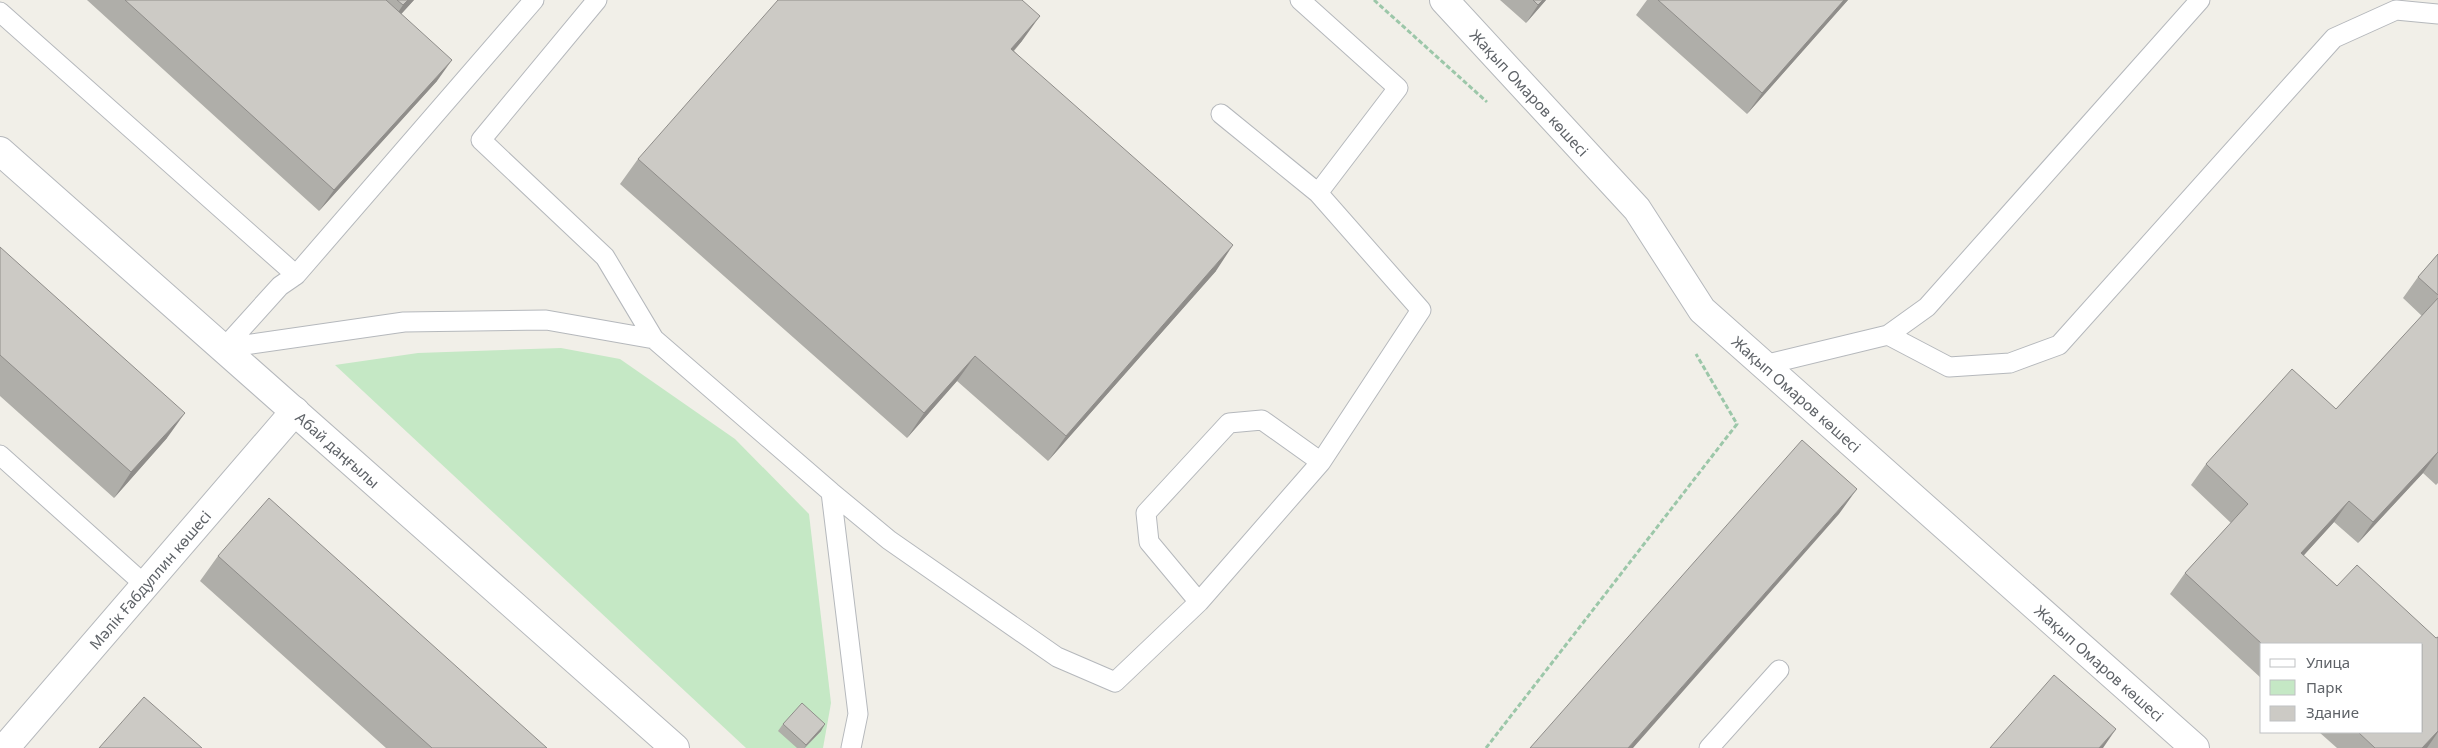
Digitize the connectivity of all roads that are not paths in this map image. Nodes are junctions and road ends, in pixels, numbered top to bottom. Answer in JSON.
{"nodes":[{"id":1,"x":534,"y":0,"type":"edge"},
{"id":2,"x":597,"y":0,"type":"edge"},
{"id":3,"x":1300,"y":0,"type":"edge"},
{"id":4,"x":1444,"y":0,"type":"edge"},
{"id":5,"x":2200,"y":0,"type":"edge"},
{"id":6,"x":2389,"y":5,"type":"edge"},
{"id":7,"x":0,"y":12,"type":"edge"},
{"id":8,"x":2438,"y":14,"type":"edge"},
{"id":9,"x":1221,"y":114,"type":"dead end"},
{"id":10,"x":0,"y":151,"type":"edge"},
{"id":11,"x":1318,"y":193,"type":"junction"},
{"id":12,"x":296,"y":275,"type":"junction"},
{"id":13,"x":1888,"y":335,"type":"junction"},
{"id":14,"x":654,"y":339,"type":"junction"},
{"id":15,"x":224,"y":348,"type":"junction"},
{"id":16,"x":1764,"y":365,"type":"junction"},
{"id":17,"x":295,"y":411,"type":"junction"},
{"id":18,"x":0,"y":455,"type":"edge"},
{"id":19,"x":1321,"y":462,"type":"junction"},
{"id":20,"x":831,"y":492,"type":"junction"},
{"id":21,"x":145,"y":585,"type":"junction"},
{"id":22,"x":1199,"y":602,"type":"junction"},
{"id":23,"x":1779,"y":670,"type":"dead end"},
{"id":24,"x":4,"y":743,"type":"edge"},
{"id":25,"x":675,"y":748,"type":"edge"},
{"id":26,"x":851,"y":748,"type":"edge"},
{"id":27,"x":1709,"y":748,"type":"edge"},
{"id":28,"x":2195,"y":748,"type":"edge"}],
"edges":[{"from":1,"to":12,"type":"lane"},
{"from":2,"to":14,"type":"lane"},
{"from":3,"to":11,"type":"lane"},
{"from":4,"to":16,"type":"street","name":"Жақып Омаров көшесі"},
{"from":5,"to":13,"type":"lane"},
{"from":6,"to":8,"type":"lane"},
{"from":6,"to":13,"type":"lane"},
{"from":7,"to":12,"type":"lane"},
{"from":9,"to":11,"type":"lane"},
{"from":10,"to":15,"type":"street","name":"Абай даңғылы"},
{"from":11,"to":19,"type":"lane"},
{"from":12,"to":15,"type":"lane"},
{"from":13,"to":16,"type":"lane"},
{"from":14,"to":15,"type":"lane"},
{"from":14,"to":20,"type":"lane"},
{"from":15,"to":17,"type":"street","name":"Абай даңғылы"},
{"from":16,"to":28,"type":"street","name":"Жақып Омаров көшесі"},
{"from":17,"to":21,"type":"street","name":"Мәлік Ғабдуллин көшесі"},
{"from":17,"to":25,"type":"street","name":"Абай даңғылы"},
{"from":18,"to":21,"type":"lane"},
{"from":19,"to":22,"type":"lane"},
{"from":19,"to":22,"type":"lane"},
{"from":20,"to":22,"type":"lane"},
{"from":20,"to":26,"type":"lane"},
{"from":21,"to":24,"type":"street","name":"Мәлік Ғабдуллин көшесі"},
{"from":23,"to":27,"type":"lane"}]}
